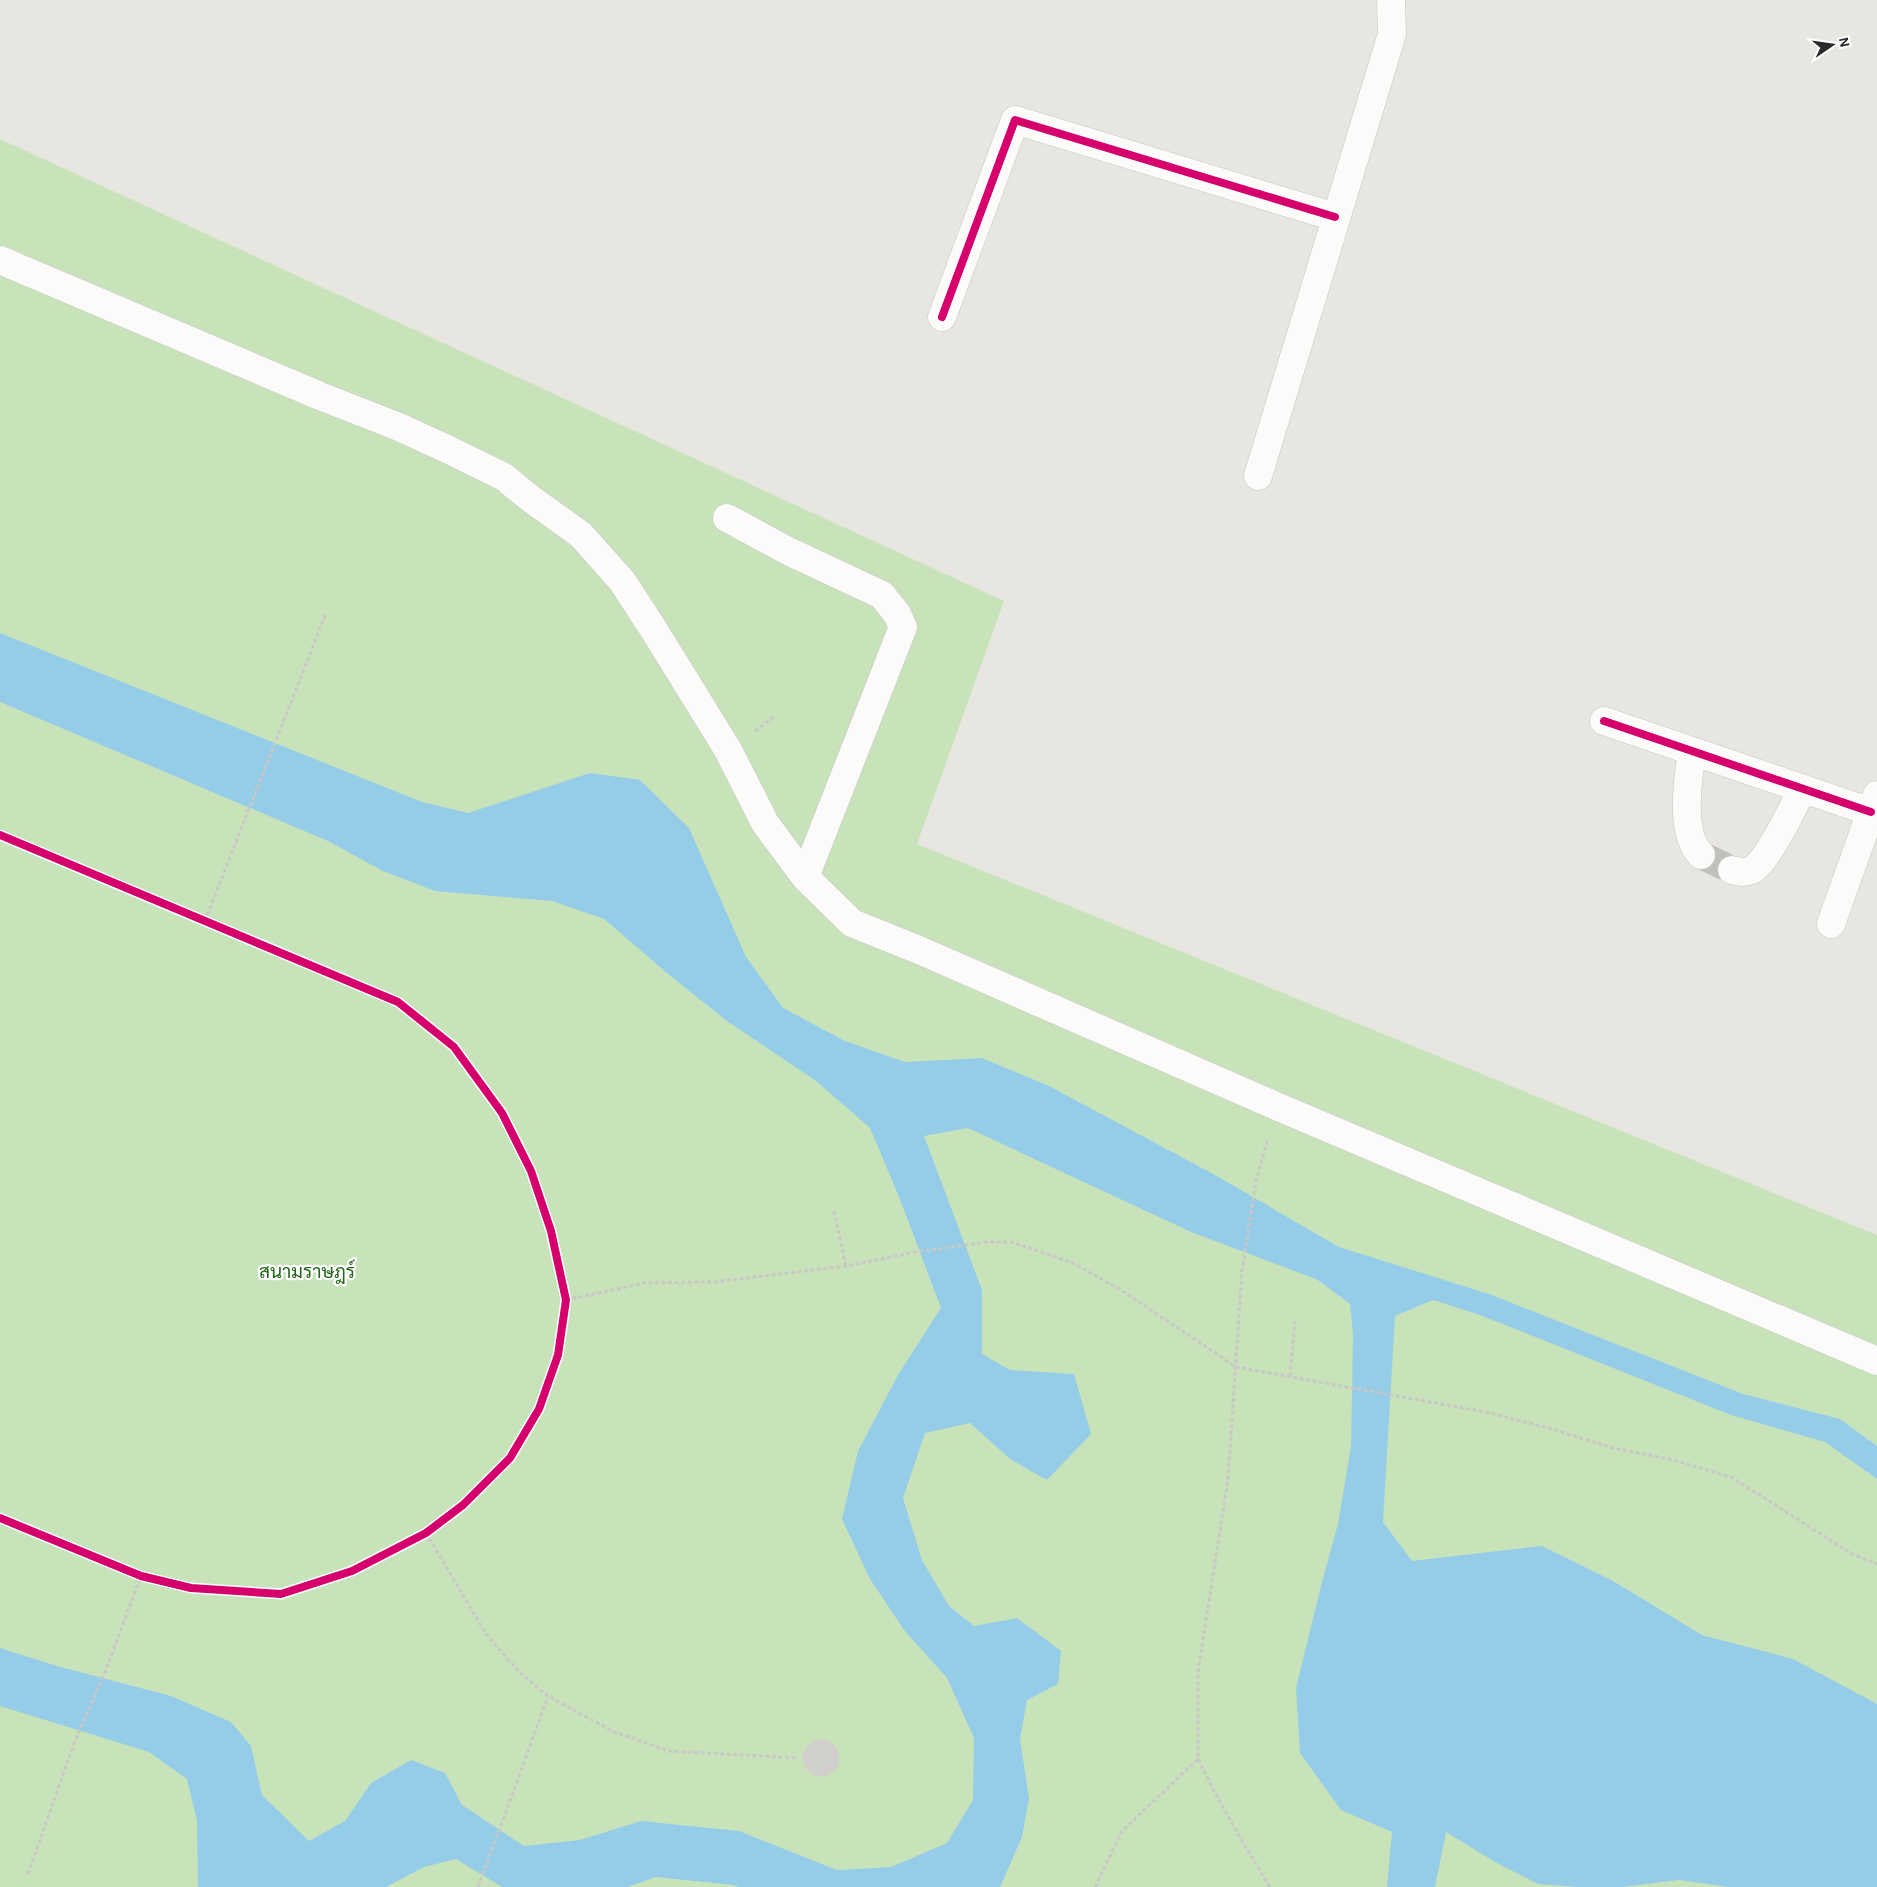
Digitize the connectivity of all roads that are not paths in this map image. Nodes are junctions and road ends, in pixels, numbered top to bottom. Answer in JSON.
{"nodes":[{"id":1,"x":1392,"y":0,"type":"edge"},
{"id":2,"x":1335,"y":217,"type":"junction"},
{"id":3,"x":0,"y":260,"type":"edge"},
{"id":4,"x":942,"y":317,"type":"dead end"},
{"id":5,"x":1258,"y":476,"type":"dead end"},
{"id":6,"x":727,"y":518,"type":"dead end"},
{"id":7,"x":1604,"y":721,"type":"dead end"},
{"id":8,"x":1692,"y":751,"type":"junction"},
{"id":9,"x":1802,"y":789,"type":"junction"},
{"id":10,"x":1874,"y":803,"type":"edge"},
{"id":11,"x":1701,"y":855,"type":"tunnel mouth"},
{"id":12,"x":1867,"y":855,"type":"edge"},
{"id":13,"x":1732,"y":870,"type":"tunnel mouth"},
{"id":14,"x":805,"y":877,"type":"junction"},
{"id":15,"x":1831,"y":924,"type":"dead end"},
{"id":16,"x":1877,"y":1361,"type":"edge"}],
"edges":[{"from":1,"to":2,"type":"street"},
{"from":2,"to":4,"type":"street"},
{"from":2,"to":5,"type":"street"},
{"from":3,"to":14,"type":"street"},
{"from":6,"to":14,"type":"street"},
{"from":7,"to":8,"type":"street"},
{"from":8,"to":9,"type":"street"},
{"from":8,"to":11,"type":"street"},
{"from":9,"to":10,"type":"street"},
{"from":9,"to":13,"type":"street"},
{"from":10,"to":12,"type":"street"},
{"from":12,"to":15,"type":"street"},
{"from":14,"to":16,"type":"street"}]}
